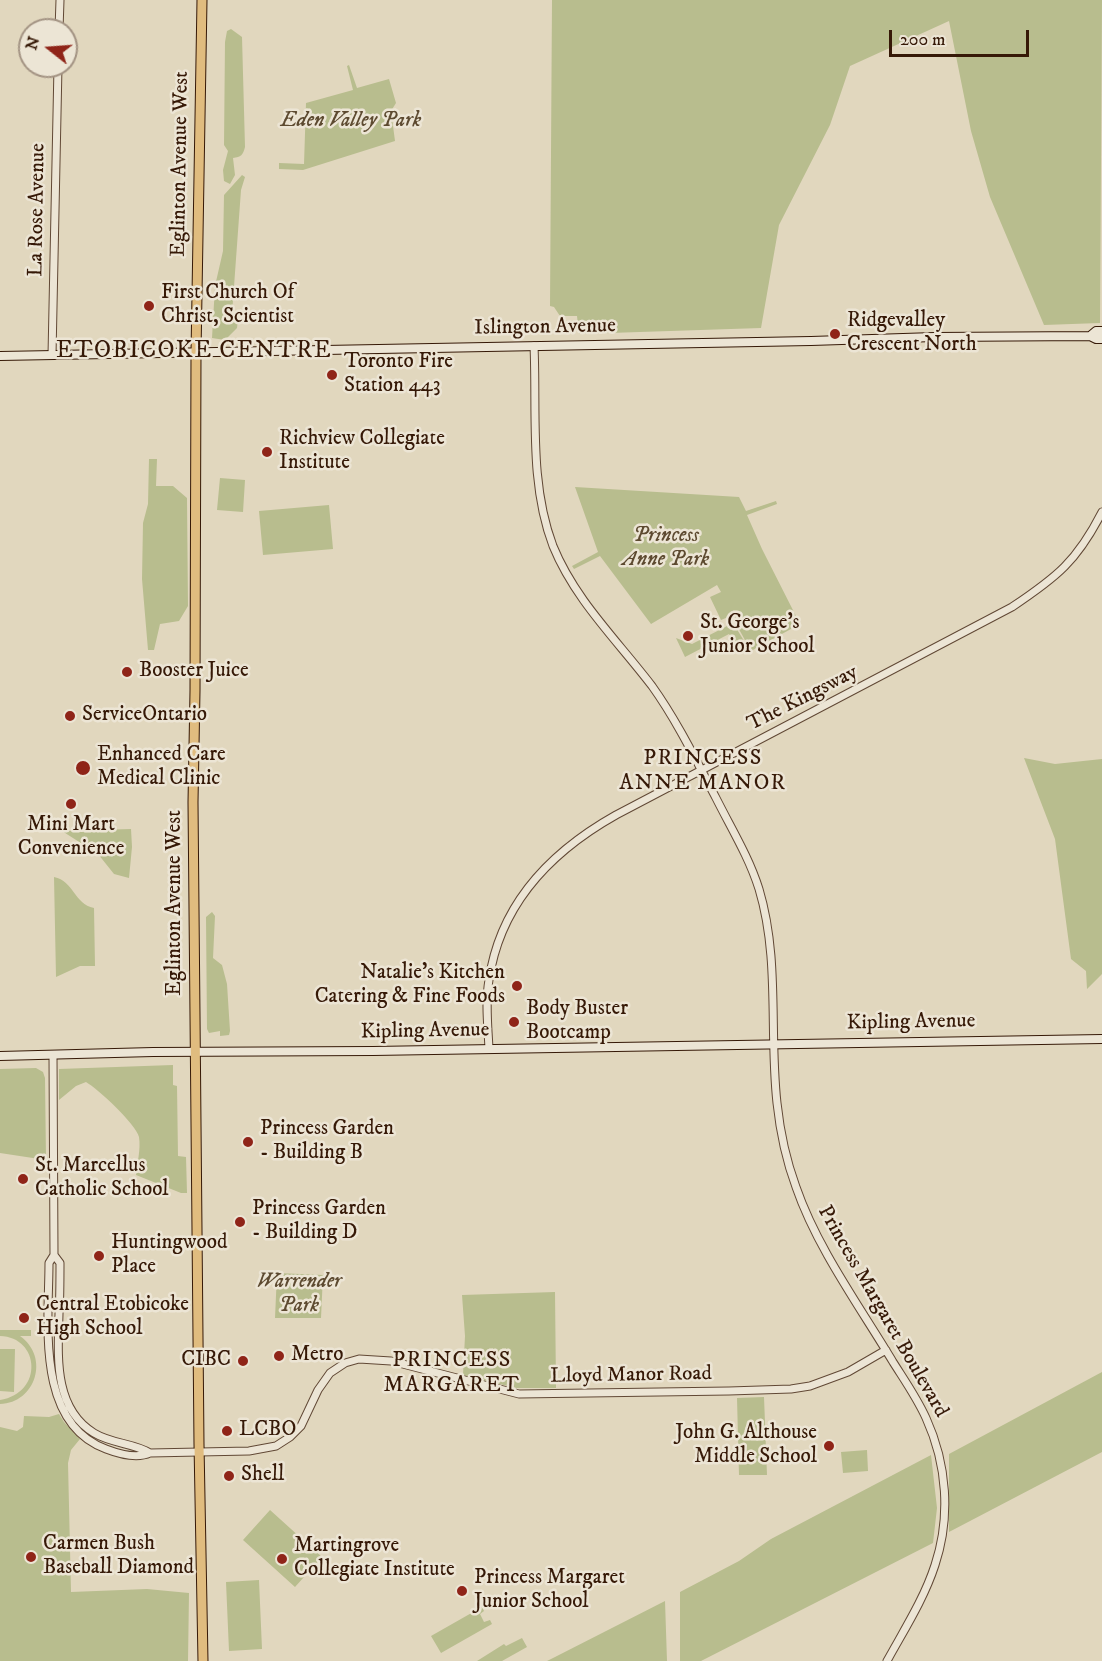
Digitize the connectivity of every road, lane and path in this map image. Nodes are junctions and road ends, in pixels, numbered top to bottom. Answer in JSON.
{"nodes":[{"id":1,"x":60,"y":0,"type":"edge"},
{"id":2,"x":202,"y":0,"type":"edge"},
{"id":3,"x":59,"y":18,"type":"edge"},
{"id":4,"x":58,"y":78,"type":"edge"},
{"id":5,"x":1102,"y":331,"type":"edge"},
{"id":6,"x":1090,"y":336,"type":"junction"},
{"id":7,"x":1102,"y":339,"type":"edge"},
{"id":8,"x":534,"y":346,"type":"junction"},
{"id":9,"x":196,"y":353,"type":"junction"},
{"id":10,"x":52,"y":355,"type":"junction"},
{"id":11,"x":0,"y":356,"type":"edge"},
{"id":12,"x":1102,"y":512,"type":"edge"},
{"id":13,"x":701,"y":770,"type":"junction"},
{"id":14,"x":1102,"y":1038,"type":"edge"},
{"id":15,"x":774,"y":1043,"type":"junction"},
{"id":16,"x":489,"y":1049,"type":"junction"},
{"id":17,"x":195,"y":1052,"type":"junction"},
{"id":18,"x":53,"y":1055,"type":"junction"},
{"id":19,"x":0,"y":1056,"type":"edge"},
{"id":20,"x":886,"y":1350,"type":"junction"},
{"id":21,"x":70,"y":1414,"type":"junction"},
{"id":22,"x":92,"y":1432,"type":"junction"},
{"id":23,"x":87,"y":1438,"type":"junction"},
{"id":24,"x":150,"y":1453,"type":"junction"},
{"id":25,"x":199,"y":1453,"type":"junction"},
{"id":26,"x":203,"y":1661,"type":"edge"},
{"id":27,"x":887,"y":1661,"type":"edge"}],
"edges":[{"from":1,"to":3,"type":"street"},
{"from":2,"to":9,"type":"main road","name":"Eglinton Avenue West"},
{"from":4,"to":10,"type":"street","name":"La Rose Avenue"},
{"from":5,"to":6,"type":"main road","name":"Islington Avenue"},
{"from":6,"to":7,"type":"main road","name":"Islington Avenue"},
{"from":6,"to":8,"type":"main road","name":"Islington Avenue"},
{"from":8,"to":9,"type":"main road","name":"Islington Avenue"},
{"from":8,"to":13,"type":"street","name":"Princess Margaret Boulevard"},
{"from":9,"to":10,"type":"main road","name":"Islington Avenue"},
{"from":9,"to":17,"type":"main road","name":"Eglinton Avenue West"},
{"from":10,"to":11,"type":"main road","name":"Islington Avenue"},
{"from":12,"to":13,"type":"street","name":"The Kingsway"},
{"from":13,"to":15,"type":"street","name":"Princess Margaret Boulevard"},
{"from":13,"to":16,"type":"street","name":"The Kingsway"},
{"from":14,"to":15,"type":"main road","name":"Kipling Avenue"},
{"from":15,"to":16,"type":"main road","name":"Kipling Avenue"},
{"from":15,"to":20,"type":"street","name":"Princess Margaret Boulevard"},
{"from":16,"to":17,"type":"main road","name":"Kipling Avenue"},
{"from":17,"to":18,"type":"main road","name":"Kipling Avenue"},
{"from":17,"to":25,"type":"main road","name":"Eglinton Avenue West"},
{"from":18,"to":19,"type":"main road","name":"Kipling Avenue"},
{"from":18,"to":21,"type":"street"},
{"from":20,"to":25,"type":"street","name":"Lloyd Manor Road"},
{"from":20,"to":27,"type":"street","name":"Princess Margaret Boulevard"},
{"from":21,"to":22,"type":"street"},
{"from":21,"to":23,"type":"street"},
{"from":22,"to":23,"type":"street"},
{"from":22,"to":24,"type":"street"},
{"from":23,"to":24,"type":"street","name":"Lloyd Manor Road"},
{"from":24,"to":25,"type":"street","name":"Lloyd Manor Road"},
{"from":25,"to":26,"type":"main road","name":"Eglinton Avenue West"}]}
